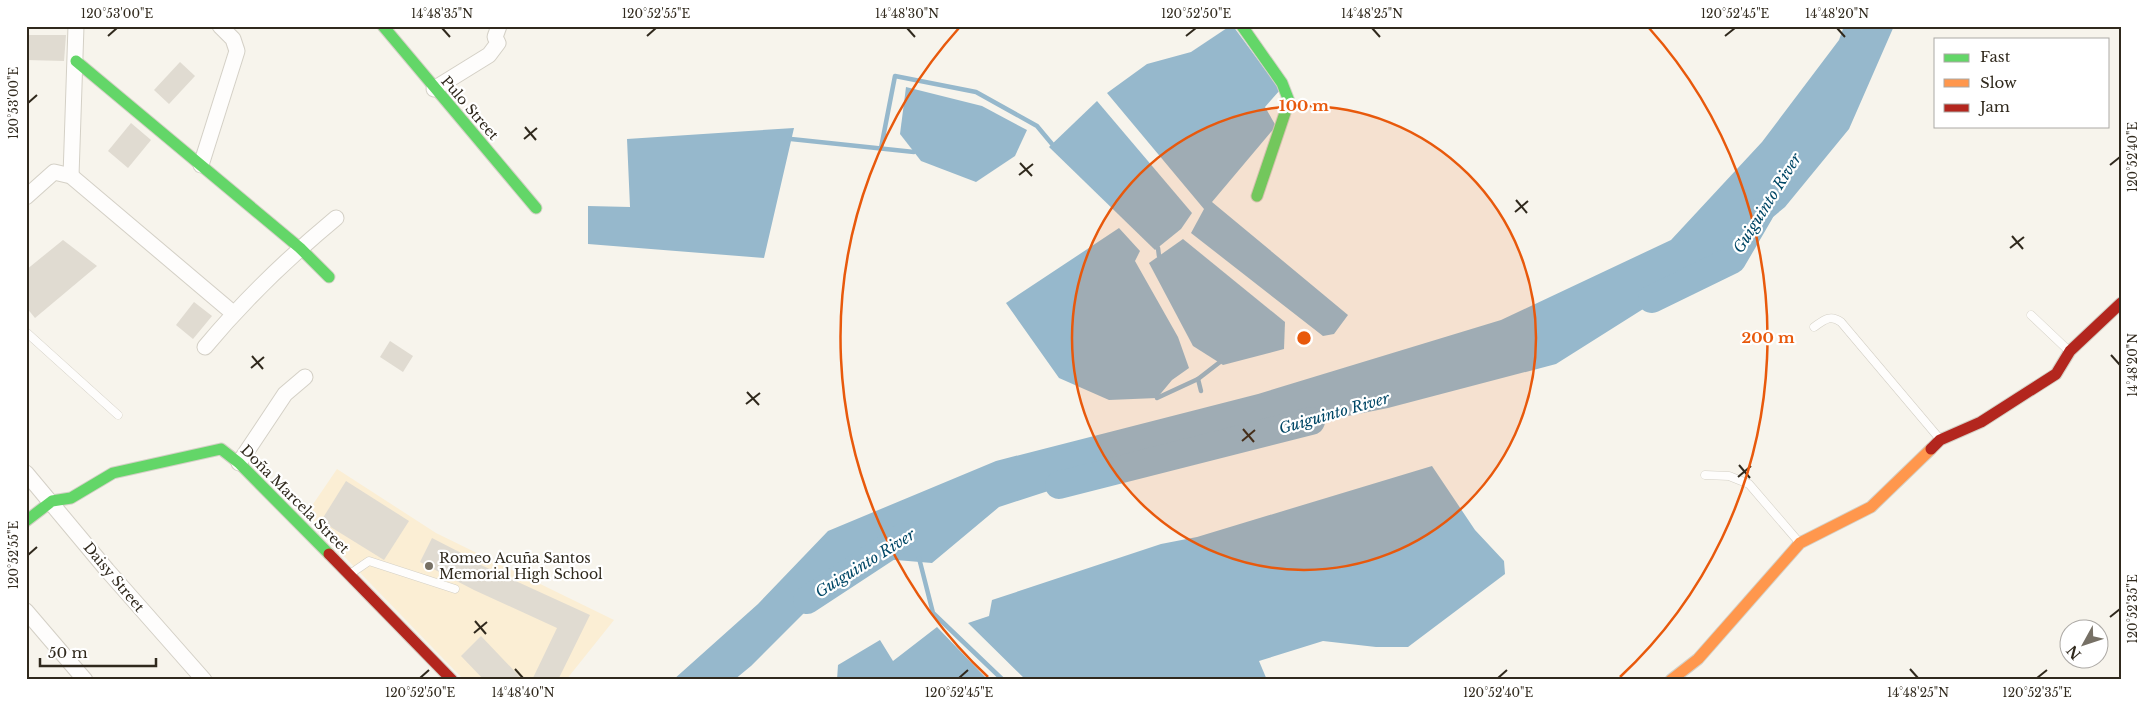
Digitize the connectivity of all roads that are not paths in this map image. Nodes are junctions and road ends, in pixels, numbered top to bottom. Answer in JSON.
{"nodes":[{"id":1,"x":76,"y":26,"type":"edge"},
{"id":2,"x":220,"y":26,"type":"edge"},
{"id":3,"x":383,"y":26,"type":"edge"},
{"id":4,"x":499,"y":26,"type":"edge"},
{"id":5,"x":1242,"y":26,"type":"edge"},
{"id":6,"x":76,"y":61,"type":"junction"},
{"id":7,"x":434,"y":90,"type":"junction"},
{"id":8,"x":201,"y":165,"type":"junction"},
{"id":9,"x":70,"y":176,"type":"junction"},
{"id":10,"x":1257,"y":196,"type":"dead end"},
{"id":11,"x":26,"y":197,"type":"edge"},
{"id":12,"x":536,"y":208,"type":"dead end"},
{"id":13,"x":336,"y":218,"type":"dead end"},
{"id":14,"x":300,"y":248,"type":"junction"},
{"id":15,"x":329,"y":277,"type":"dead end"},
{"id":16,"x":2121,"y":303,"type":"edge"},
{"id":17,"x":233,"y":313,"type":"junction"},
{"id":18,"x":2031,"y":315,"type":"dead end"},
{"id":19,"x":1814,"y":327,"type":"dead end"},
{"id":20,"x":26,"y":332,"type":"edge"},
{"id":21,"x":205,"y":347,"type":"dead end"},
{"id":22,"x":2070,"y":351,"type":"junction"},
{"id":23,"x":305,"y":377,"type":"dead end"},
{"id":24,"x":118,"y":415,"type":"dead end"},
{"id":25,"x":1940,"y":440,"type":"junction"},
{"id":26,"x":240,"y":463,"type":"junction"},
{"id":27,"x":26,"y":472,"type":"edge"},
{"id":28,"x":1705,"y":475,"type":"dead end"},
{"id":29,"x":52,"y":501,"type":"junction"},
{"id":30,"x":26,"y":521,"type":"edge"},
{"id":31,"x":1800,"y":543,"type":"junction"},
{"id":32,"x":350,"y":574,"type":"junction"},
{"id":33,"x":455,"y":589,"type":"dead end"},
{"id":34,"x":26,"y":611,"type":"edge"},
{"id":35,"x":85,"y":680,"type":"edge"},
{"id":36,"x":204,"y":680,"type":"edge"},
{"id":37,"x":452,"y":680,"type":"edge"},
{"id":38,"x":1671,"y":680,"type":"edge"}],
"edges":[{"from":1,"to":6,"type":"street"},
{"from":2,"to":8,"type":"street"},
{"from":3,"to":7,"type":"street","name":"Pulo Street"},
{"from":4,"to":7,"type":"street"},
{"from":5,"to":10,"type":"street"},
{"from":6,"to":8,"type":"street"},
{"from":6,"to":9,"type":"street"},
{"from":7,"to":12,"type":"street","name":"Pulo Street"},
{"from":8,"to":14,"type":"street"},
{"from":9,"to":11,"type":"street"},
{"from":9,"to":17,"type":"street"},
{"from":13,"to":14,"type":"street"},
{"from":14,"to":15,"type":"street"},
{"from":14,"to":17,"type":"street"},
{"from":16,"to":22,"type":"street"},
{"from":17,"to":21,"type":"street"},
{"from":18,"to":22,"type":"lane"},
{"from":19,"to":25,"type":"lane"},
{"from":20,"to":24,"type":"lane"},
{"from":22,"to":25,"type":"street"},
{"from":23,"to":26,"type":"street"},
{"from":25,"to":31,"type":"street"},
{"from":26,"to":29,"type":"street","name":"Doña Marcela Street"},
{"from":26,"to":32,"type":"street","name":"Doña Marcela Street"},
{"from":27,"to":29,"type":"street","name":"Daisy Street"},
{"from":28,"to":31,"type":"lane"},
{"from":29,"to":30,"type":"street","name":"Doña Marcela Street"},
{"from":29,"to":36,"type":"street","name":"Daisy Street"},
{"from":31,"to":38,"type":"street"},
{"from":32,"to":33,"type":"lane"},
{"from":32,"to":37,"type":"street","name":"Doña Marcela Street"},
{"from":34,"to":35,"type":"street"}]}
